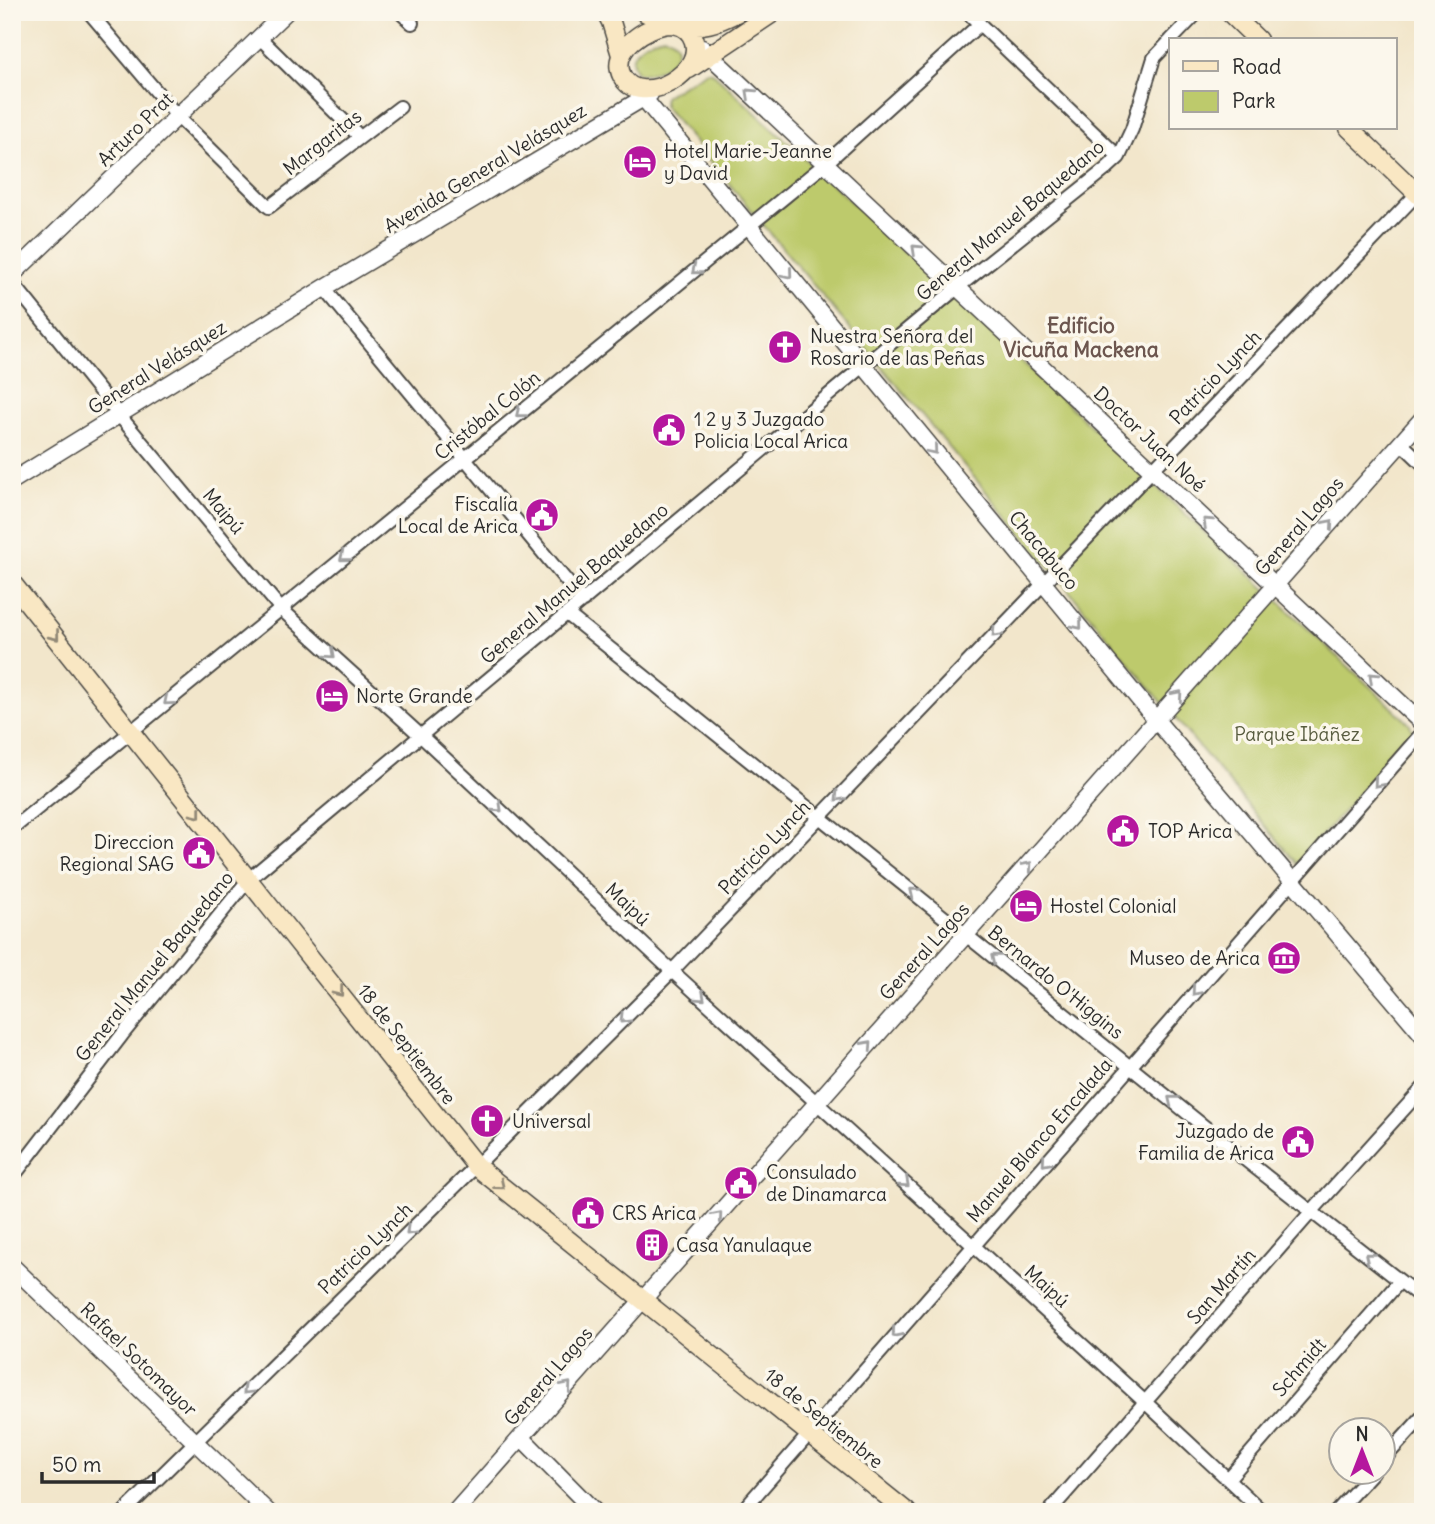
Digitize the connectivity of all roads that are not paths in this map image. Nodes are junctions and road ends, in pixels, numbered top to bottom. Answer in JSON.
{"nodes":[{"id":1,"x":89,"y":12,"type":"edge"},
{"id":2,"x":286,"y":12,"type":"edge"},
{"id":3,"x":400,"y":12,"type":"edge"},
{"id":4,"x":606,"y":12,"type":"edge"},
{"id":5,"x":644,"y":12,"type":"edge"},
{"id":6,"x":738,"y":12,"type":"edge"},
{"id":7,"x":774,"y":12,"type":"edge"},
{"id":8,"x":967,"y":12,"type":"edge"},
{"id":9,"x":1198,"y":12,"type":"edge"},
{"id":10,"x":1229,"y":12,"type":"edge"},
{"id":11,"x":412,"y":23,"type":"dead end"},
{"id":12,"x":670,"y":24,"type":"junction"},
{"id":13,"x":980,"y":24,"type":"junction"},
{"id":14,"x":260,"y":38,"type":"junction"},
{"id":15,"x":1173,"y":38,"type":"edge"},
{"id":16,"x":1256,"y":38,"type":"edge"},
{"id":17,"x":694,"y":42,"type":"junction"},
{"id":18,"x":1169,"y":42,"type":"edge"},
{"id":19,"x":621,"y":55,"type":"junction"},
{"id":20,"x":709,"y":55,"type":"junction"},
{"id":21,"x":673,"y":80,"type":"junction"},
{"id":22,"x":640,"y":94,"type":"junction"},
{"id":23,"x":400,"y":107,"type":"dead end"},
{"id":24,"x":178,"y":117,"type":"junction"},
{"id":25,"x":1351,"y":130,"type":"edge"},
{"id":26,"x":360,"y":137,"type":"junction"},
{"id":27,"x":1119,"y":157,"type":"junction"},
{"id":28,"x":825,"y":164,"type":"junction"},
{"id":29,"x":1420,"y":197,"type":"edge"},
{"id":30,"x":749,"y":226,"type":"junction"},
{"id":31,"x":12,"y":275,"type":"edge"},
{"id":32,"x":12,"y":282,"type":"edge"},
{"id":33,"x":324,"y":288,"type":"junction"},
{"id":34,"x":957,"y":288,"type":"junction"},
{"id":35,"x":864,"y":366,"type":"junction"},
{"id":36,"x":120,"y":415,"type":"junction"},
{"id":37,"x":1423,"y":418,"type":"edge"},
{"id":38,"x":1401,"y":443,"type":"junction"},
{"id":39,"x":465,"y":458,"type":"junction"},
{"id":40,"x":1423,"y":464,"type":"edge"},
{"id":41,"x":1152,"y":470,"type":"junction"},
{"id":42,"x":12,"y":481,"type":"edge"},
{"id":43,"x":12,"y":583,"type":"edge"},
{"id":44,"x":1044,"y":583,"type":"junction"},
{"id":45,"x":1275,"y":586,"type":"junction"},
{"id":46,"x":583,"y":601,"type":"junction"},
{"id":47,"x":281,"y":608,"type":"junction"},
{"id":48,"x":567,"y":614,"type":"junction"},
{"id":49,"x":1156,"y":720,"type":"junction"},
{"id":50,"x":1423,"y":724,"type":"edge"},
{"id":51,"x":132,"y":731,"type":"junction"},
{"id":52,"x":1423,"y":732,"type":"edge"},
{"id":53,"x":420,"y":735,"type":"junction"},
{"id":54,"x":820,"y":817,"type":"junction"},
{"id":55,"x":12,"y":829,"type":"edge"},
{"id":56,"x":249,"y":879,"type":"junction"},
{"id":57,"x":1292,"y":881,"type":"junction"},
{"id":58,"x":967,"y":935,"type":"junction"},
{"id":59,"x":672,"y":971,"type":"junction"},
{"id":60,"x":1423,"y":1035,"type":"edge"},
{"id":61,"x":1130,"y":1066,"type":"junction"},
{"id":62,"x":1423,"y":1088,"type":"edge"},
{"id":63,"x":817,"y":1103,"type":"junction"},
{"id":64,"x":476,"y":1166,"type":"junction"},
{"id":65,"x":12,"y":1178,"type":"edge"},
{"id":66,"x":1312,"y":1211,"type":"junction"},
{"id":67,"x":973,"y":1245,"type":"junction"},
{"id":68,"x":12,"y":1266,"type":"edge"},
{"id":69,"x":1400,"y":1281,"type":"junction"},
{"id":70,"x":1423,"y":1299,"type":"edge"},
{"id":71,"x":643,"y":1300,"type":"junction"},
{"id":72,"x":1145,"y":1402,"type":"junction"},
{"id":73,"x":1423,"y":1416,"type":"edge"},
{"id":74,"x":809,"y":1433,"type":"junction"},
{"id":75,"x":522,"y":1438,"type":"junction"},
{"id":76,"x":195,"y":1441,"type":"junction"},
{"id":77,"x":1396,"y":1446,"type":"edge"},
{"id":78,"x":1228,"y":1479,"type":"junction"},
{"id":79,"x":1360,"y":1486,"type":"edge"},
{"id":80,"x":124,"y":1512,"type":"edge"},
{"id":81,"x":268,"y":1512,"type":"edge"},
{"id":82,"x":455,"y":1512,"type":"edge"},
{"id":83,"x":595,"y":1512,"type":"edge"},
{"id":84,"x":741,"y":1512,"type":"edge"},
{"id":85,"x":907,"y":1512,"type":"edge"},
{"id":86,"x":1049,"y":1512,"type":"edge"},
{"id":87,"x":1263,"y":1512,"type":"edge"},
{"id":88,"x":1336,"y":1512,"type":"edge"}],
"edges":[{"from":1,"to":24,"type":"street"},
{"from":2,"to":14,"type":"street","name":"Arturo Prat"},
{"from":3,"to":11,"type":"street"},
{"from":4,"to":19,"type":"main road"},
{"from":5,"to":12,"type":"main road"},
{"from":6,"to":12,"type":"main road"},
{"from":7,"to":20,"type":"main road"},
{"from":8,"to":13,"type":"street"},
{"from":9,"to":15,"type":"street","name":"General Manuel Baquedano"},
{"from":10,"to":16,"type":"main road"},
{"from":12,"to":17,"type":"main road"},
{"from":12,"to":19,"type":"main road"},
{"from":13,"to":27,"type":"street"},
{"from":13,"to":28,"type":"street","name":"Cristóbal Colón"},
{"from":14,"to":24,"type":"street","name":"Arturo Prat"},
{"from":14,"to":26,"type":"street"},
{"from":17,"to":20,"type":"street","name":"Doctor Juan Noé"},
{"from":17,"to":21,"type":"main road"},
{"from":18,"to":27,"type":"street","name":"General Manuel Baquedano"},
{"from":19,"to":22,"type":"main road"},
{"from":20,"to":21,"type":"main road"},
{"from":28,"to":20,"type":"street","name":"Doctor Juan Noé","one_way":true},
{"from":21,"to":22,"type":"main road"},
{"from":22,"to":30,"type":"street","name":"Chacabuco"},
{"from":22,"to":33,"type":"street","name":"Avenida General Velásquez"},
{"from":23,"to":26,"type":"street","name":"Margaritas"},
{"from":24,"to":26,"type":"street","name":"Margaritas"},
{"from":24,"to":31,"type":"street","name":"Arturo Prat"},
{"from":25,"to":29,"type":"main road"},
{"from":27,"to":34,"type":"street","name":"General Manuel Baquedano"},
{"from":28,"to":30,"type":"street","name":"Cristóbal Colón"},
{"from":34,"to":28,"type":"street","name":"Doctor Juan Noé","one_way":true},
{"from":29,"to":41,"type":"street","name":"Patricio Lynch"},
{"from":30,"to":35,"type":"street","name":"Chacabuco","one_way":true},
{"from":30,"to":39,"type":"street","name":"Cristóbal Colón","one_way":true},
{"from":32,"to":36,"type":"street","name":"Maipú"},
{"from":33,"to":36,"type":"street","name":"General Velásquez"},
{"from":33,"to":39,"type":"street"},
{"from":34,"to":35,"type":"street","name":"General Manuel Baquedano"},
{"from":34,"to":41,"type":"street","name":"Doctor Juan Noé"},
{"from":35,"to":44,"type":"street","name":"Chacabuco","one_way":true},
{"from":35,"to":46,"type":"street","name":"General Manuel Baquedano"},
{"from":36,"to":42,"type":"street","name":"General Velásquez"},
{"from":36,"to":47,"type":"street","name":"Maipú"},
{"from":37,"to":38,"type":"street","name":"General Lagos"},
{"from":38,"to":40,"type":"street"},
{"from":45,"to":38,"type":"street","name":"General Lagos","one_way":true},
{"from":39,"to":46,"type":"street"},
{"from":39,"to":47,"type":"street","name":"Cristóbal Colón","one_way":true},
{"from":41,"to":44,"type":"street","name":"Patricio Lynch"},
{"from":45,"to":41,"type":"street","name":"Doctor Juan Noé","one_way":true},
{"from":43,"to":51,"type":"main road","name":"18 de Septiembre","one_way":true},
{"from":44,"to":49,"type":"street","name":"Chacabuco","one_way":true},
{"from":44,"to":54,"type":"street","name":"Patricio Lynch","one_way":true},
{"from":49,"to":45,"type":"street","name":"General Lagos","one_way":true},
{"from":50,"to":45,"type":"street","name":"Doctor Juan Noé","one_way":true},
{"from":46,"to":48,"type":"street","name":"General Manuel Baquedano"},
{"from":47,"to":51,"type":"street","name":"Cristóbal Colón","one_way":true},
{"from":47,"to":53,"type":"street","name":"Maipú","one_way":true},
{"from":48,"to":53,"type":"street","name":"General Manuel Baquedano"},
{"from":48,"to":54,"type":"street","name":"Bernardo O'Higgins"},
{"from":49,"to":57,"type":"street","name":"Chacabuco"},
{"from":58,"to":49,"type":"street","name":"General Lagos","one_way":true},
{"from":51,"to":55,"type":"street","name":"Cristóbal Colón"},
{"from":51,"to":56,"type":"main road","name":"18 de Septiembre","one_way":true},
{"from":52,"to":57,"type":"street","name":"Manuel Blanco Encalada","one_way":true},
{"from":53,"to":56,"type":"street","name":"General Manuel Baquedano"},
{"from":53,"to":59,"type":"street","name":"Maipú","one_way":true},
{"from":58,"to":54,"type":"street","name":"Bernardo O'Higgins","one_way":true},
{"from":54,"to":59,"type":"street","name":"Patricio Lynch"},
{"from":56,"to":64,"type":"main road","name":"18 de Septiembre","one_way":true},
{"from":56,"to":65,"type":"street","name":"General Manuel Baquedano"},
{"from":57,"to":60,"type":"street","name":"Chacabuco"},
{"from":57,"to":61,"type":"street","name":"Manuel Blanco Encalada","one_way":true},
{"from":61,"to":58,"type":"street","name":"Bernardo O'Higgins","one_way":true},
{"from":63,"to":58,"type":"street","name":"General Lagos","one_way":true},
{"from":59,"to":63,"type":"street","name":"Maipú","one_way":true},
{"from":59,"to":64,"type":"street","name":"Patricio Lynch","one_way":true},
{"from":66,"to":61,"type":"street","name":"Bernardo O'Higgins","one_way":true},
{"from":61,"to":67,"type":"street","name":"Manuel Blanco Encalada","one_way":true},
{"from":62,"to":66,"type":"street","name":"San Martín"},
{"from":63,"to":67,"type":"street","name":"Maipú","one_way":true},
{"from":71,"to":63,"type":"street","name":"General Lagos","one_way":true},
{"from":64,"to":71,"type":"main road","name":"18 de Septiembre","one_way":true},
{"from":64,"to":76,"type":"street","name":"Patricio Lynch","one_way":true},
{"from":69,"to":66,"type":"street","name":"Bernardo O'Higgins","one_way":true},
{"from":66,"to":72,"type":"street","name":"San Martín"},
{"from":67,"to":72,"type":"street","name":"Maipú"},
{"from":67,"to":74,"type":"street","name":"Manuel Blanco Encalada","one_way":true},
{"from":68,"to":76,"type":"street","name":"Rafael Sotomayor"},
{"from":69,"to":70,"type":"street","name":"Bernardo O'Higgins"},
{"from":69,"to":78,"type":"street","name":"Schmidt"},
{"from":71,"to":74,"type":"main road","name":"18 de Septiembre"},
{"from":75,"to":71,"type":"street","name":"General Lagos","one_way":true},
{"from":72,"to":78,"type":"street","name":"Maipú"},
{"from":72,"to":86,"type":"street","name":"San Martín"},
{"from":73,"to":77,"type":"street"},
{"from":74,"to":84,"type":"street","name":"Manuel Blanco Encalada"},
{"from":74,"to":85,"type":"main road","name":"18 de Septiembre"},
{"from":75,"to":82,"type":"street","name":"General Lagos"},
{"from":75,"to":83,"type":"street"},
{"from":76,"to":80,"type":"street","name":"Patricio Lynch"},
{"from":76,"to":81,"type":"street","name":"Rafael Sotomayor"},
{"from":78,"to":87,"type":"street","name":"Maipú"},
{"from":79,"to":88,"type":"street"}]}
